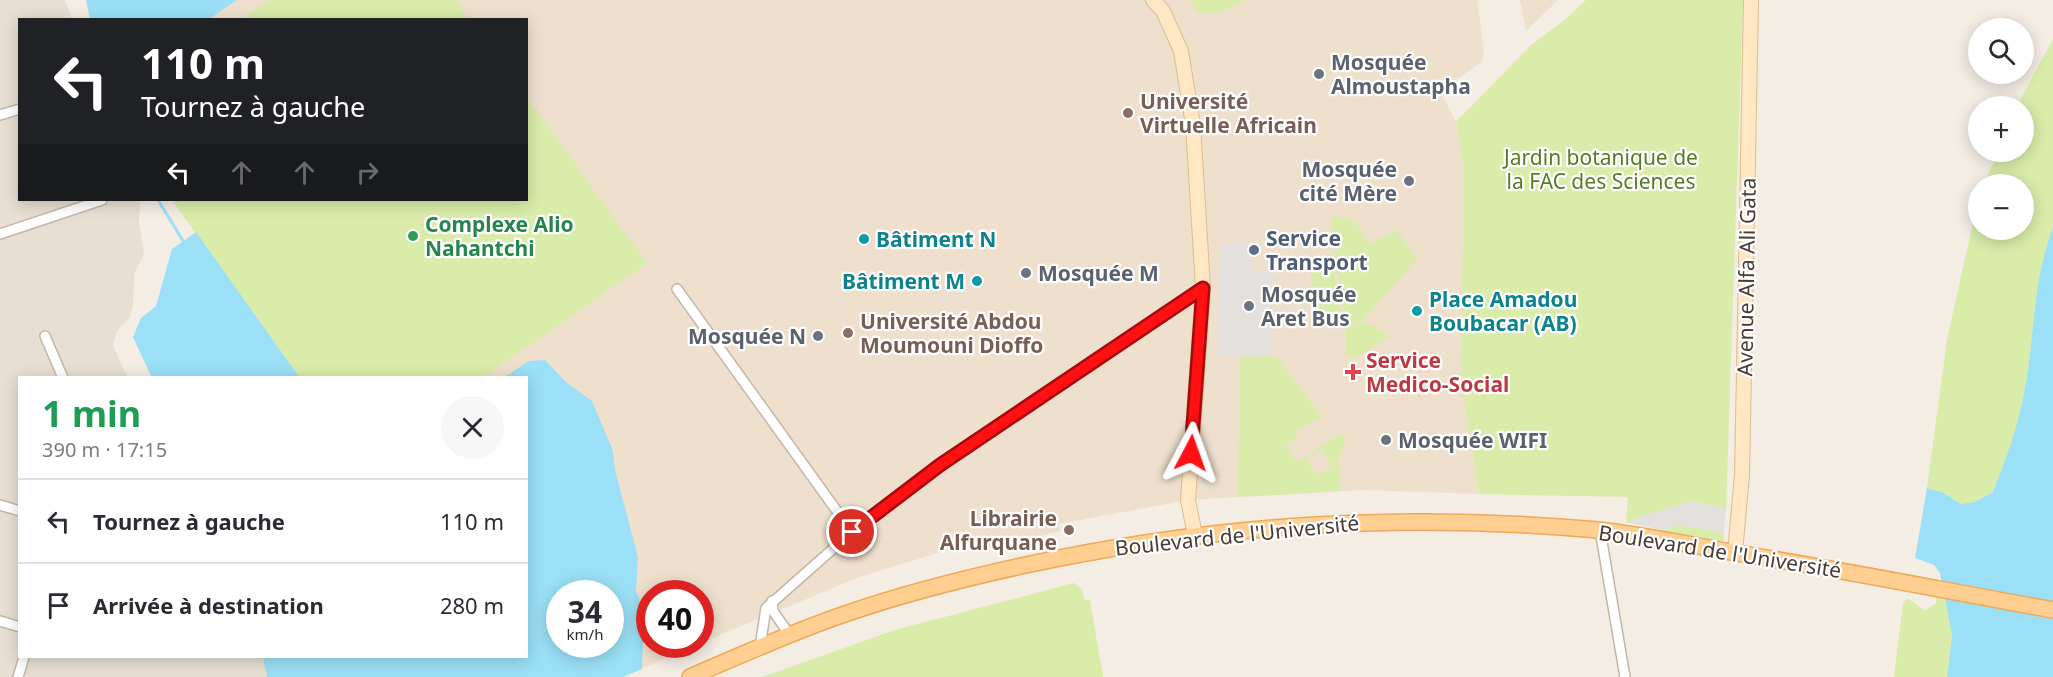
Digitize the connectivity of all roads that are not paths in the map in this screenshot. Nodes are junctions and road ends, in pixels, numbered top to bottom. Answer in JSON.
{"nodes":[{"id":1,"x":1153,"y":0,"type":"edge"},
{"id":2,"x":1751,"y":0,"type":"edge"},
{"id":3,"x":18,"y":110,"type":"edge"},
{"id":4,"x":0,"y":114,"type":"edge"},
{"id":5,"x":99,"y":201,"type":"edge"},
{"id":6,"x":0,"y":234,"type":"edge"},
{"id":7,"x":677,"y":288,"type":"dead end"},
{"id":8,"x":1203,"y":288,"type":"junction"},
{"id":9,"x":45,"y":336,"type":"dead end"},
{"id":10,"x":62,"y":376,"type":"edge"},
{"id":11,"x":0,"y":506,"type":"edge"},
{"id":12,"x":18,"y":510,"type":"edge"},
{"id":13,"x":1600,"y":531,"type":"junction"},
{"id":14,"x":852,"y":532,"type":"junction"},
{"id":15,"x":1195,"y":535,"type":"junction"},
{"id":16,"x":1735,"y":553,"type":"junction"},
{"id":17,"x":772,"y":601,"type":"junction"},
{"id":18,"x":2053,"y":610,"type":"edge"},
{"id":19,"x":0,"y":621,"type":"edge"},
{"id":20,"x":18,"y":626,"type":"edge"},
{"id":21,"x":789,"y":634,"type":"junction"},
{"id":22,"x":760,"y":647,"type":"junction"},
{"id":23,"x":24,"y":658,"type":"edge"},
{"id":24,"x":18,"y":677,"type":"edge"},
{"id":25,"x":690,"y":677,"type":"edge"},
{"id":26,"x":1624,"y":677,"type":"edge"}],
"edges":[{"from":1,"to":8,"type":"street"},
{"from":2,"to":16,"type":"street","name":"Avenue Alfa Ali Gata"},
{"from":3,"to":4,"type":"street"},
{"from":5,"to":6,"type":"street"},
{"from":7,"to":14,"type":"street"},
{"from":8,"to":14,"type":"street"},
{"from":8,"to":15,"type":"street"},
{"from":9,"to":10,"type":"street"},
{"from":11,"to":12,"type":"street"},
{"from":13,"to":15,"type":"main road","name":"Boulevard de l'Université"},
{"from":13,"to":16,"type":"main road","name":"Boulevard de l'Université"},
{"from":13,"to":26,"type":"street"},
{"from":14,"to":17,"type":"street"},
{"from":15,"to":21,"type":"main road","name":"Boulevard de l'Université"},
{"from":16,"to":18,"type":"main road","name":"Boulevard de l'Université"},
{"from":17,"to":21,"type":"street"},
{"from":17,"to":22,"type":"street"},
{"from":19,"to":20,"type":"street"},
{"from":21,"to":22,"type":"main road","name":"Boulevard de l'Université"},
{"from":22,"to":25,"type":"main road","name":"Boulevard de l'Université"},
{"from":23,"to":24,"type":"street"}]}
